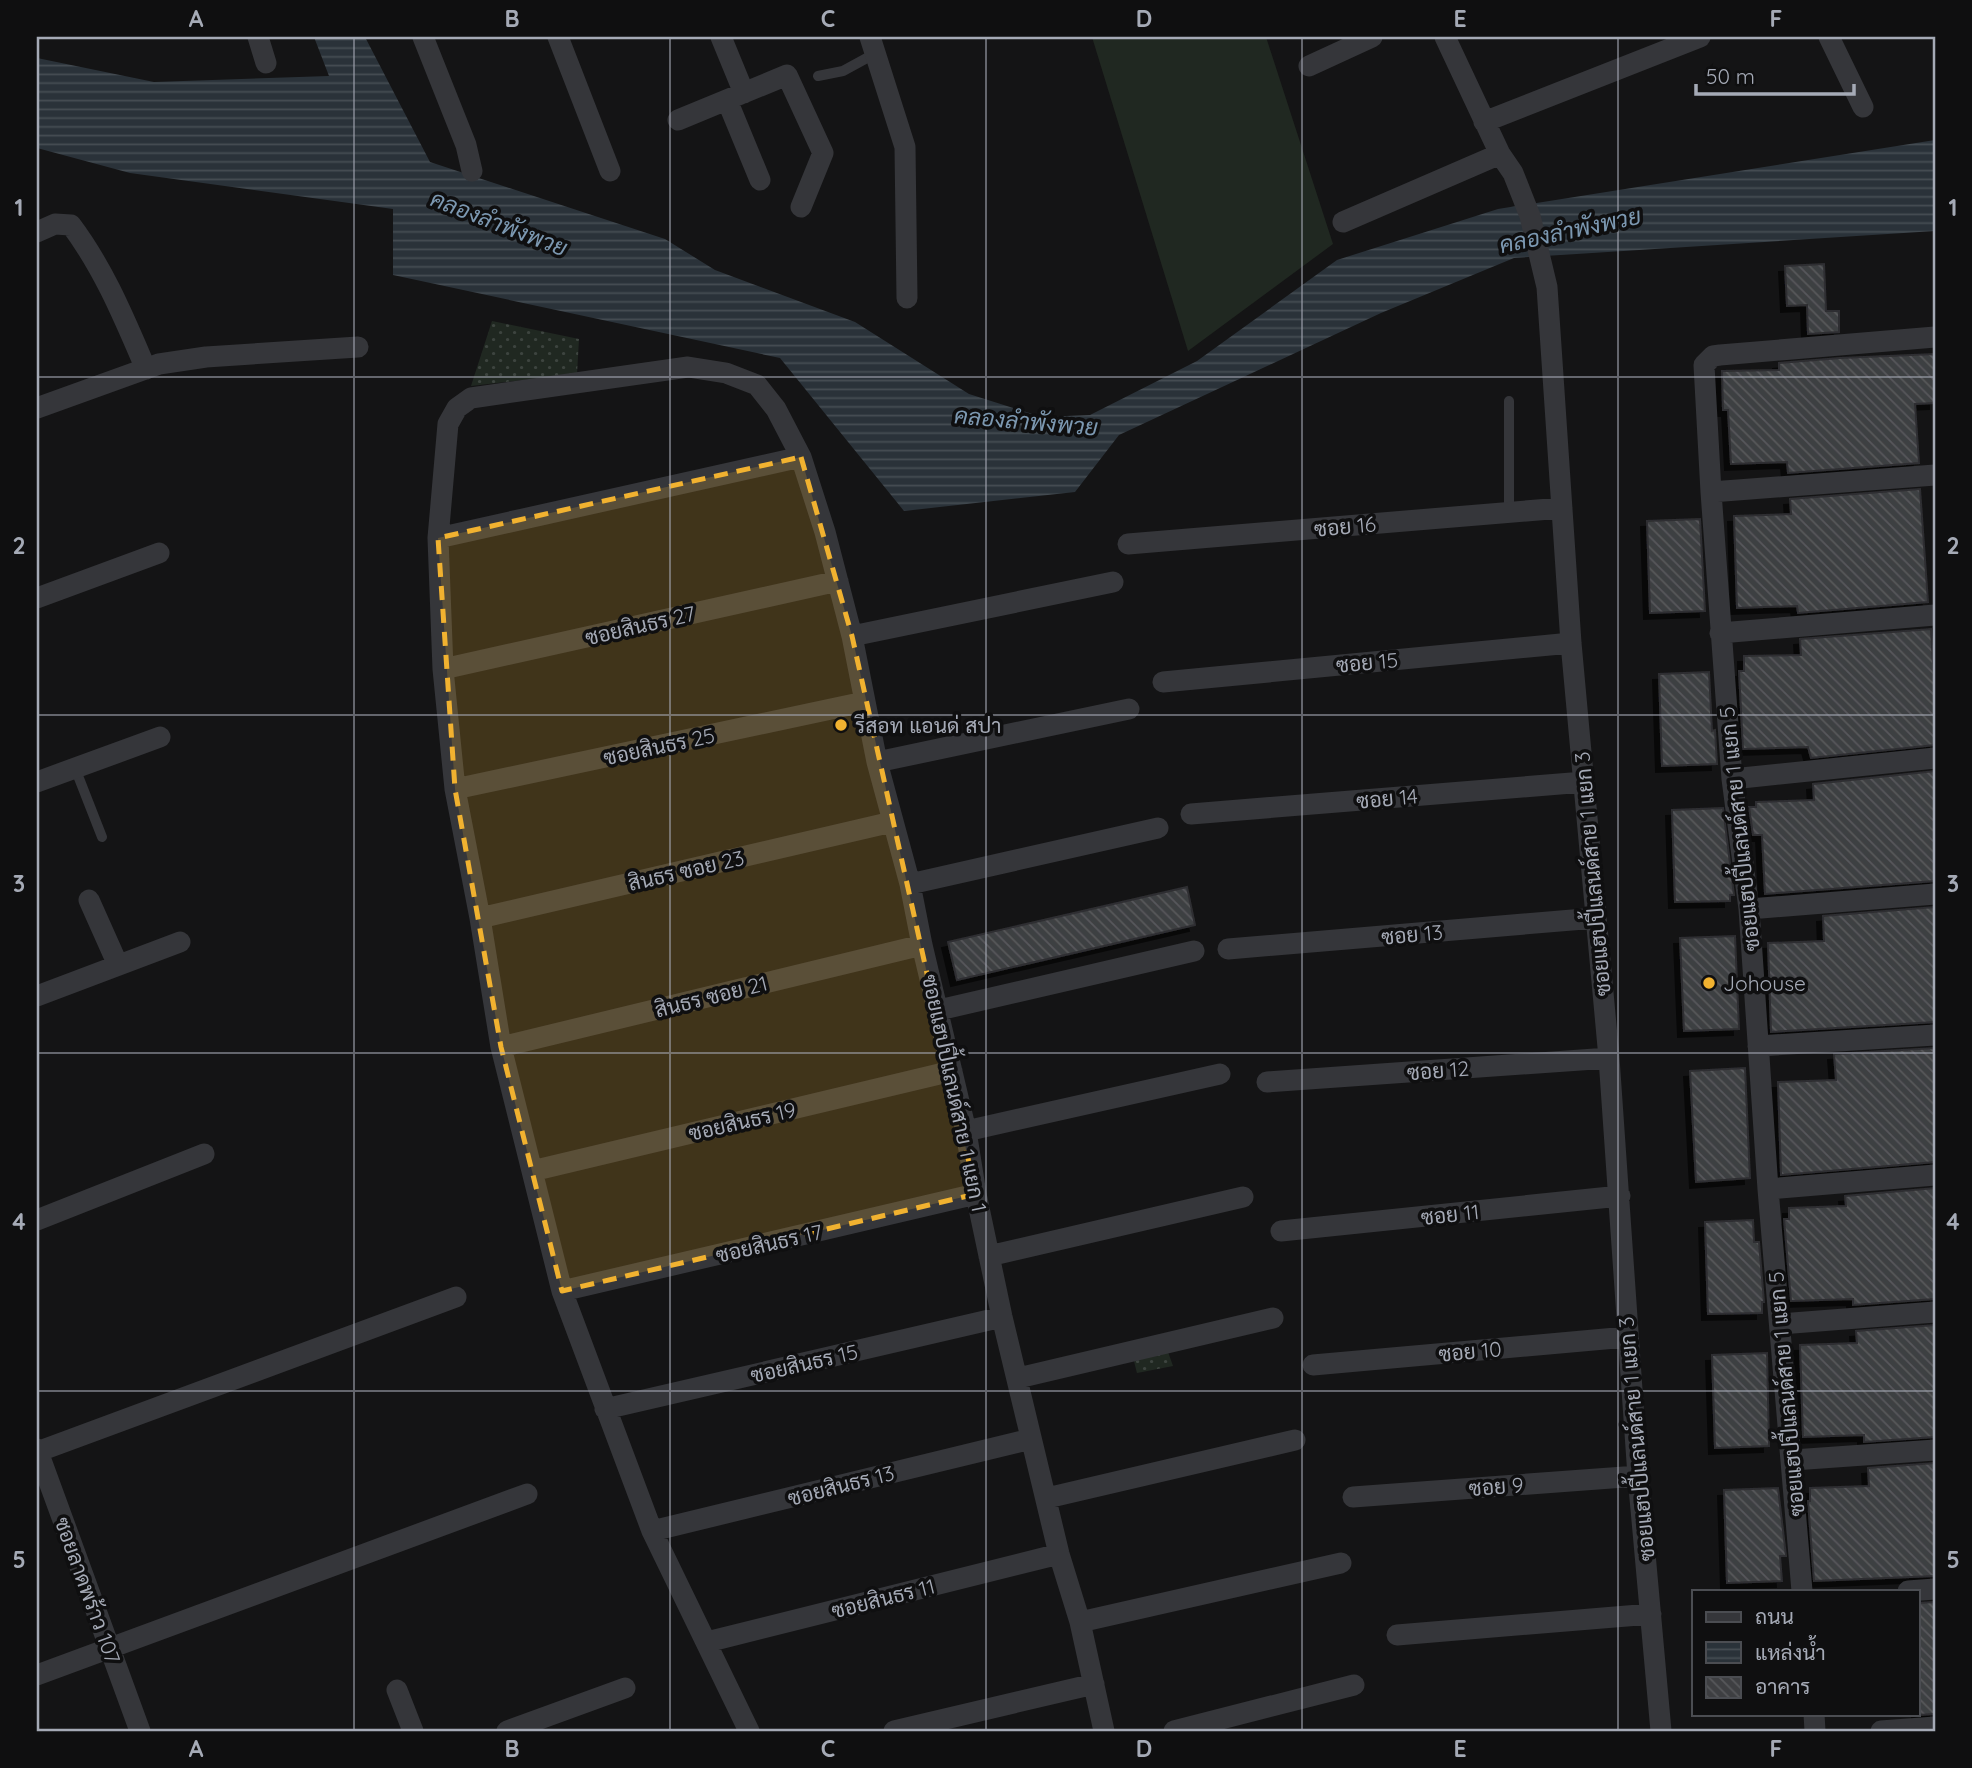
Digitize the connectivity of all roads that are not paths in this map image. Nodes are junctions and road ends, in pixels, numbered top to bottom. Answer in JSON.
{"nodes":[{"id":1,"x":258,"y":37,"type":"edge"},
{"id":2,"x":423,"y":37,"type":"edge"},
{"id":3,"x":558,"y":37,"type":"edge"},
{"id":4,"x":721,"y":37,"type":"edge"},
{"id":5,"x":1373,"y":37,"type":"edge"},
{"id":6,"x":1445,"y":37,"type":"edge"},
{"id":7,"x":1700,"y":37,"type":"edge"},
{"id":8,"x":1829,"y":37,"type":"edge"},
{"id":9,"x":873,"y":45,"type":"edge"},
{"id":10,"x":266,"y":64,"type":"dead end"},
{"id":11,"x":1309,"y":66,"type":"dead end"},
{"id":12,"x":818,"y":76,"type":"dead end"},
{"id":13,"x":735,"y":97,"type":"junction"},
{"id":14,"x":1863,"y":107,"type":"dead end"},
{"id":15,"x":678,"y":120,"type":"dead end"},
{"id":16,"x":1485,"y":122,"type":"junction"},
{"id":17,"x":1500,"y":154,"type":"junction"},
{"id":18,"x":472,"y":171,"type":"dead end"},
{"id":19,"x":610,"y":171,"type":"dead end"},
{"id":20,"x":760,"y":180,"type":"dead end"},
{"id":21,"x":801,"y":207,"type":"dead end"},
{"id":22,"x":1343,"y":222,"type":"dead end"},
{"id":23,"x":37,"y":232,"type":"edge"},
{"id":24,"x":907,"y":298,"type":"dead end"},
{"id":25,"x":1935,"y":337,"type":"edge"},
{"id":26,"x":358,"y":347,"type":"dead end"},
{"id":27,"x":146,"y":369,"type":"junction"},
{"id":28,"x":1509,"y":401,"type":"dead end"},
{"id":29,"x":37,"y":408,"type":"edge"},
{"id":30,"x":801,"y":457,"type":"junction"},
{"id":31,"x":1935,"y":475,"type":"edge"},
{"id":32,"x":1711,"y":492,"type":"junction"},
{"id":33,"x":1562,"y":508,"type":"junction"},
{"id":34,"x":1509,"y":513,"type":"junction"},
{"id":35,"x":438,"y":538,"type":"junction"},
{"id":36,"x":1128,"y":544,"type":"dead end"},
{"id":37,"x":159,"y":553,"type":"dead end"},
{"id":38,"x":838,"y":580,"type":"junction"},
{"id":39,"x":1113,"y":582,"type":"dead end"},
{"id":40,"x":37,"y":598,"type":"edge"},
{"id":41,"x":1935,"y":615,"type":"edge"},
{"id":42,"x":1720,"y":633,"type":"junction"},
{"id":43,"x":852,"y":636,"type":"junction"},
{"id":44,"x":1571,"y":643,"type":"junction"},
{"id":45,"x":443,"y":669,"type":"junction"},
{"id":46,"x":1163,"y":682,"type":"dead end"},
{"id":47,"x":864,"y":702,"type":"junction"},
{"id":48,"x":1129,"y":709,"type":"dead end"},
{"id":49,"x":160,"y":737,"type":"dead end"},
{"id":50,"x":1935,"y":758,"type":"edge"},
{"id":51,"x":877,"y":762,"type":"junction"},
{"id":52,"x":75,"y":768,"type":"junction"},
{"id":53,"x":1732,"y":779,"type":"junction"},
{"id":54,"x":37,"y":782,"type":"edge"},
{"id":55,"x":1584,"y":782,"type":"junction"},
{"id":56,"x":455,"y":789,"type":"junction"},
{"id":57,"x":1191,"y":814,"type":"dead end"},
{"id":58,"x":892,"y":822,"type":"junction"},
{"id":59,"x":1158,"y":828,"type":"dead end"},
{"id":60,"x":102,"y":837,"type":"dead end"},
{"id":61,"x":910,"y":884,"type":"junction"},
{"id":62,"x":1935,"y":894,"type":"edge"},
{"id":63,"x":89,"y":900,"type":"dead end"},
{"id":64,"x":1749,"y":909,"type":"junction"},
{"id":65,"x":480,"y":918,"type":"junction"},
{"id":66,"x":1597,"y":919,"type":"junction"},
{"id":67,"x":180,"y":942,"type":"dead end"},
{"id":68,"x":922,"y":945,"type":"junction"},
{"id":69,"x":1228,"y":949,"type":"dead end"},
{"id":70,"x":1194,"y":951,"type":"dead end"},
{"id":71,"x":118,"y":965,"type":"junction"},
{"id":72,"x":37,"y":996,"type":"edge"},
{"id":73,"x":939,"y":1010,"type":"junction"},
{"id":74,"x":1935,"y":1035,"type":"edge"},
{"id":75,"x":1758,"y":1046,"type":"junction"},
{"id":76,"x":501,"y":1047,"type":"junction"},
{"id":77,"x":1609,"y":1058,"type":"junction"},
{"id":78,"x":952,"y":1072,"type":"junction"},
{"id":79,"x":1220,"y":1074,"type":"dead end"},
{"id":80,"x":1267,"y":1082,"type":"dead end"},
{"id":81,"x":966,"y":1131,"type":"junction"},
{"id":82,"x":204,"y":1154,"type":"dead end"},
{"id":83,"x":532,"y":1171,"type":"junction"},
{"id":84,"x":1935,"y":1175,"type":"edge"},
{"id":85,"x":1768,"y":1189,"type":"junction"},
{"id":86,"x":976,"y":1194,"type":"junction"},
{"id":87,"x":1620,"y":1196,"type":"junction"},
{"id":88,"x":1243,"y":1197,"type":"dead end"},
{"id":89,"x":37,"y":1220,"type":"edge"},
{"id":90,"x":1281,"y":1231,"type":"dead end"},
{"id":91,"x":989,"y":1256,"type":"junction"},
{"id":92,"x":562,"y":1291,"type":"junction"},
{"id":93,"x":456,"y":1297,"type":"dead end"},
{"id":94,"x":1935,"y":1312,"type":"edge"},
{"id":95,"x":1002,"y":1317,"type":"junction"},
{"id":96,"x":1273,"y":1318,"type":"dead end"},
{"id":97,"x":1780,"y":1324,"type":"junction"},
{"id":98,"x":1628,"y":1337,"type":"junction"},
{"id":99,"x":1313,"y":1365,"type":"dead end"},
{"id":100,"x":1018,"y":1378,"type":"junction"},
{"id":101,"x":605,"y":1409,"type":"junction"},
{"id":102,"x":1031,"y":1439,"type":"junction"},
{"id":103,"x":1296,"y":1440,"type":"dead end"},
{"id":104,"x":1935,"y":1450,"type":"edge"},
{"id":105,"x":37,"y":1451,"type":"edge"},
{"id":106,"x":1793,"y":1460,"type":"junction"},
{"id":107,"x":1638,"y":1476,"type":"junction"},
{"id":108,"x":527,"y":1494,"type":"dead end"},
{"id":109,"x":1353,"y":1497,"type":"dead end"},
{"id":110,"x":1047,"y":1498,"type":"junction"},
{"id":111,"x":652,"y":1531,"type":"junction"},
{"id":112,"x":1059,"y":1554,"type":"junction"},
{"id":113,"x":1341,"y":1563,"type":"dead end"},
{"id":114,"x":1802,"y":1590,"type":"edge"},
{"id":115,"x":1651,"y":1614,"type":"junction"},
{"id":116,"x":1080,"y":1622,"type":"junction"},
{"id":117,"x":1397,"y":1635,"type":"dead end"},
{"id":118,"x":707,"y":1643,"type":"junction"},
{"id":119,"x":110,"y":1649,"type":"junction"},
{"id":120,"x":37,"y":1675,"type":"edge"},
{"id":121,"x":1094,"y":1684,"type":"junction"},
{"id":122,"x":1354,"y":1685,"type":"dead end"},
{"id":123,"x":625,"y":1688,"type":"dead end"},
{"id":124,"x":397,"y":1689,"type":"dead end"},
{"id":125,"x":1935,"y":1727,"type":"edge"},
{"id":126,"x":907,"y":1730,"type":"edge"},
{"id":127,"x":140,"y":1731,"type":"edge"},
{"id":128,"x":413,"y":1731,"type":"edge"},
{"id":129,"x":507,"y":1731,"type":"edge"},
{"id":130,"x":749,"y":1731,"type":"edge"},
{"id":131,"x":1104,"y":1731,"type":"edge"},
{"id":132,"x":1174,"y":1731,"type":"edge"},
{"id":133,"x":1661,"y":1731,"type":"edge"},
{"id":134,"x":1881,"y":1731,"type":"edge"}],
"edges":[{"from":1,"to":10,"type":"street"},
{"from":2,"to":18,"type":"street"},
{"from":3,"to":19,"type":"street"},
{"from":4,"to":13,"type":"street"},
{"from":5,"to":11,"type":"street"},
{"from":6,"to":16,"type":"street","name":"ซอยแฮปปี้แลนด์สาย 1 แยก 3"},
{"from":7,"to":16,"type":"street"},
{"from":8,"to":14,"type":"street"},
{"from":9,"to":12,"type":"lane"},
{"from":9,"to":24,"type":"street"},
{"from":13,"to":15,"type":"street"},
{"from":13,"to":20,"type":"street"},
{"from":13,"to":21,"type":"street"},
{"from":16,"to":17,"type":"street","name":"ซอยแฮปปี้แลนด์สาย 1 แยก 3"},
{"from":17,"to":22,"type":"street"},
{"from":17,"to":33,"type":"street","name":"ซอยแฮปปี้แลนด์สาย 1 แยก 3"},
{"from":23,"to":27,"type":"street"},
{"from":25,"to":32,"type":"street","name":"ซอยแฮปปี้แลนด์สาย 1 แยก 5"},
{"from":26,"to":27,"type":"street"},
{"from":27,"to":29,"type":"street"},
{"from":28,"to":34,"type":"lane"},
{"from":30,"to":35,"type":"street"},
{"from":30,"to":35,"type":"street","name":"ซอยแฮปปี้แลนด์สาย 1 แยก 1"},
{"from":30,"to":38,"type":"street","name":"ซอยแฮปปี้แลนด์สาย 1 แยก 1"},
{"from":31,"to":32,"type":"street"},
{"from":32,"to":42,"type":"street","name":"ซอยแฮปปี้แลนด์สาย 1 แยก 5"},
{"from":33,"to":34,"type":"street","name":"ซอย 16"},
{"from":33,"to":44,"type":"street","name":"ซอยแฮปปี้แลนด์สาย 1 แยก 3"},
{"from":34,"to":36,"type":"street","name":"ซอย 16"},
{"from":35,"to":45,"type":"street","name":"ซอยแฮปปี้แลนด์สาย 1 แยก 1"},
{"from":37,"to":40,"type":"street"},
{"from":38,"to":43,"type":"street","name":"ซอยแฮปปี้แลนด์สาย 1 แยก 1"},
{"from":38,"to":45,"type":"street","name":"ซอยสินธร 27"},
{"from":39,"to":43,"type":"street"},
{"from":41,"to":42,"type":"street"},
{"from":42,"to":53,"type":"street","name":"ซอยแฮปปี้แลนด์สาย 1 แยก 5"},
{"from":43,"to":47,"type":"street","name":"ซอยแฮปปี้แลนด์สาย 1 แยก 1"},
{"from":44,"to":46,"type":"street","name":"ซอย 15"},
{"from":44,"to":55,"type":"street","name":"ซอยแฮปปี้แลนด์สาย 1 แยก 3"},
{"from":45,"to":56,"type":"street","name":"ซอยแฮปปี้แลนด์สาย 1 แยก 1"},
{"from":47,"to":51,"type":"street","name":"ซอยแฮปปี้แลนด์สาย 1 แยก 1"},
{"from":47,"to":56,"type":"street","name":"ซอยสินธร 25"},
{"from":48,"to":51,"type":"street"},
{"from":49,"to":52,"type":"street"},
{"from":50,"to":53,"type":"street"},
{"from":51,"to":58,"type":"street","name":"ซอยแฮปปี้แลนด์สาย 1 แยก 1"},
{"from":52,"to":54,"type":"street"},
{"from":52,"to":60,"type":"lane"},
{"from":53,"to":64,"type":"street","name":"ซอยแฮปปี้แลนด์สาย 1 แยก 5"},
{"from":55,"to":57,"type":"street","name":"ซอย 14"},
{"from":55,"to":66,"type":"street","name":"ซอยแฮปปี้แลนด์สาย 1 แยก 3"},
{"from":56,"to":65,"type":"street","name":"ซอยแฮปปี้แลนด์สาย 1 แยก 1"},
{"from":58,"to":61,"type":"street","name":"ซอยแฮปปี้แลนด์สาย 1 แยก 1"},
{"from":58,"to":65,"type":"street","name":"สินธร ซอย 23"},
{"from":59,"to":61,"type":"street"},
{"from":61,"to":68,"type":"street","name":"ซอยแฮปปี้แลนด์สาย 1 แยก 1"},
{"from":62,"to":64,"type":"street"},
{"from":63,"to":71,"type":"street"},
{"from":64,"to":75,"type":"street","name":"ซอยแฮปปี้แลนด์สาย 1 แยก 5"},
{"from":65,"to":76,"type":"street","name":"ซอยแฮปปี้แลนด์สาย 1 แยก 1"},
{"from":66,"to":69,"type":"street","name":"ซอย 13"},
{"from":66,"to":77,"type":"street","name":"ซอยแฮปปี้แลนด์สาย 1 แยก 3"},
{"from":67,"to":71,"type":"street"},
{"from":68,"to":73,"type":"street","name":"ซอยแฮปปี้แลนด์สาย 1 แยก 1"},
{"from":68,"to":76,"type":"street","name":"สินธร ซอย 21"},
{"from":70,"to":73,"type":"street"},
{"from":71,"to":72,"type":"street"},
{"from":73,"to":78,"type":"street","name":"ซอยแฮปปี้แลนด์สาย 1 แยก 1"},
{"from":74,"to":75,"type":"street"},
{"from":75,"to":85,"type":"street","name":"ซอยแฮปปี้แลนด์สาย 1 แยก 5"},
{"from":76,"to":83,"type":"street","name":"ซอยแฮปปี้แลนด์สาย 1 แยก 1"},
{"from":77,"to":80,"type":"street","name":"ซอย 12"},
{"from":77,"to":87,"type":"street","name":"ซอยแฮปปี้แลนด์สาย 1 แยก 3"},
{"from":78,"to":81,"type":"street","name":"ซอยแฮปปี้แลนด์สาย 1 แยก 1"},
{"from":78,"to":83,"type":"street","name":"ซอยสินธร 19"},
{"from":79,"to":81,"type":"street"},
{"from":81,"to":86,"type":"street","name":"ซอยแฮปปี้แลนด์สาย 1 แยก 1"},
{"from":82,"to":89,"type":"street"},
{"from":83,"to":92,"type":"street","name":"ซอยแฮปปี้แลนด์สาย 1 แยก 1"},
{"from":84,"to":85,"type":"street"},
{"from":85,"to":97,"type":"street","name":"ซอยแฮปปี้แลนด์สาย 1 แยก 5"},
{"from":86,"to":91,"type":"street","name":"ซอยแฮปปี้แลนด์สาย 1 แยก 1"},
{"from":86,"to":92,"type":"street","name":"ซอยสินธร 17"},
{"from":87,"to":90,"type":"street","name":"ซอย 11"},
{"from":87,"to":98,"type":"street","name":"ซอยแฮปปี้แลนด์สาย 1 แยก 3"},
{"from":88,"to":91,"type":"street"},
{"from":91,"to":95,"type":"street","name":"ซอยแฮปปี้แลนด์สาย 1 แยก 1"},
{"from":92,"to":101,"type":"street","name":"ซอยแฮปปี้แลนด์สาย 1 แยก 1"},
{"from":93,"to":105,"type":"street"},
{"from":94,"to":97,"type":"street"},
{"from":95,"to":100,"type":"street","name":"ซอยแฮปปี้แลนด์สาย 1 แยก 1"},
{"from":95,"to":101,"type":"street","name":"ซอยสินธร 15"},
{"from":96,"to":100,"type":"street"},
{"from":97,"to":106,"type":"street","name":"ซอยแฮปปี้แลนด์สาย 1 แยก 5"},
{"from":98,"to":99,"type":"street","name":"ซอย 10"},
{"from":98,"to":107,"type":"street","name":"ซอยแฮปปี้แลนด์สาย 1 แยก 3"},
{"from":100,"to":102,"type":"street","name":"ซอยแฮปปี้แลนด์สาย 1 แยก 1"},
{"from":101,"to":111,"type":"street","name":"ซอยแฮปปี้แลนด์สาย 1 แยก 1"},
{"from":102,"to":110,"type":"street","name":"ซอยแฮปปี้แลนด์สาย 1 แยก 1"},
{"from":102,"to":111,"type":"street","name":"ซอยสินธร 13"},
{"from":103,"to":110,"type":"street"},
{"from":104,"to":106,"type":"street"},
{"from":105,"to":119,"type":"street","name":"ซอยลาดพร้าว 107"},
{"from":106,"to":114,"type":"street","name":"ซอยแฮปปี้แลนด์สาย 1 แยก 5"},
{"from":107,"to":109,"type":"street","name":"ซอย 9"},
{"from":107,"to":115,"type":"street","name":"ซอยแฮปปี้แลนด์สาย 1 แยก 3"},
{"from":108,"to":119,"type":"street"},
{"from":110,"to":112,"type":"street","name":"ซอยแฮปปี้แลนด์สาย 1 แยก 1"},
{"from":111,"to":118,"type":"street","name":"ซอยแฮปปี้แลนด์สาย 1 แยก 1"},
{"from":112,"to":116,"type":"street","name":"ซอยแฮปปี้แลนด์สาย 1 แยก 1"},
{"from":112,"to":118,"type":"street","name":"ซอยสินธร 11"},
{"from":113,"to":116,"type":"street"},
{"from":115,"to":117,"type":"street"},
{"from":115,"to":133,"type":"street","name":"ซอยแฮปปี้แลนด์สาย 1 แยก 3"},
{"from":116,"to":121,"type":"street","name":"ซอยแฮปปี้แลนด์สาย 1 แยก 1"},
{"from":118,"to":130,"type":"street","name":"ซอยแฮปปี้แลนด์สาย 1 แยก 1"},
{"from":119,"to":120,"type":"street"},
{"from":119,"to":127,"type":"street","name":"ซอยลาดพร้าว 107"},
{"from":121,"to":126,"type":"street"},
{"from":121,"to":131,"type":"street","name":"ซอยแฮปปี้แลนด์สาย 1 แยก 1"},
{"from":122,"to":132,"type":"street"},
{"from":123,"to":129,"type":"street"},
{"from":124,"to":128,"type":"street"},
{"from":125,"to":134,"type":"street"}]}
